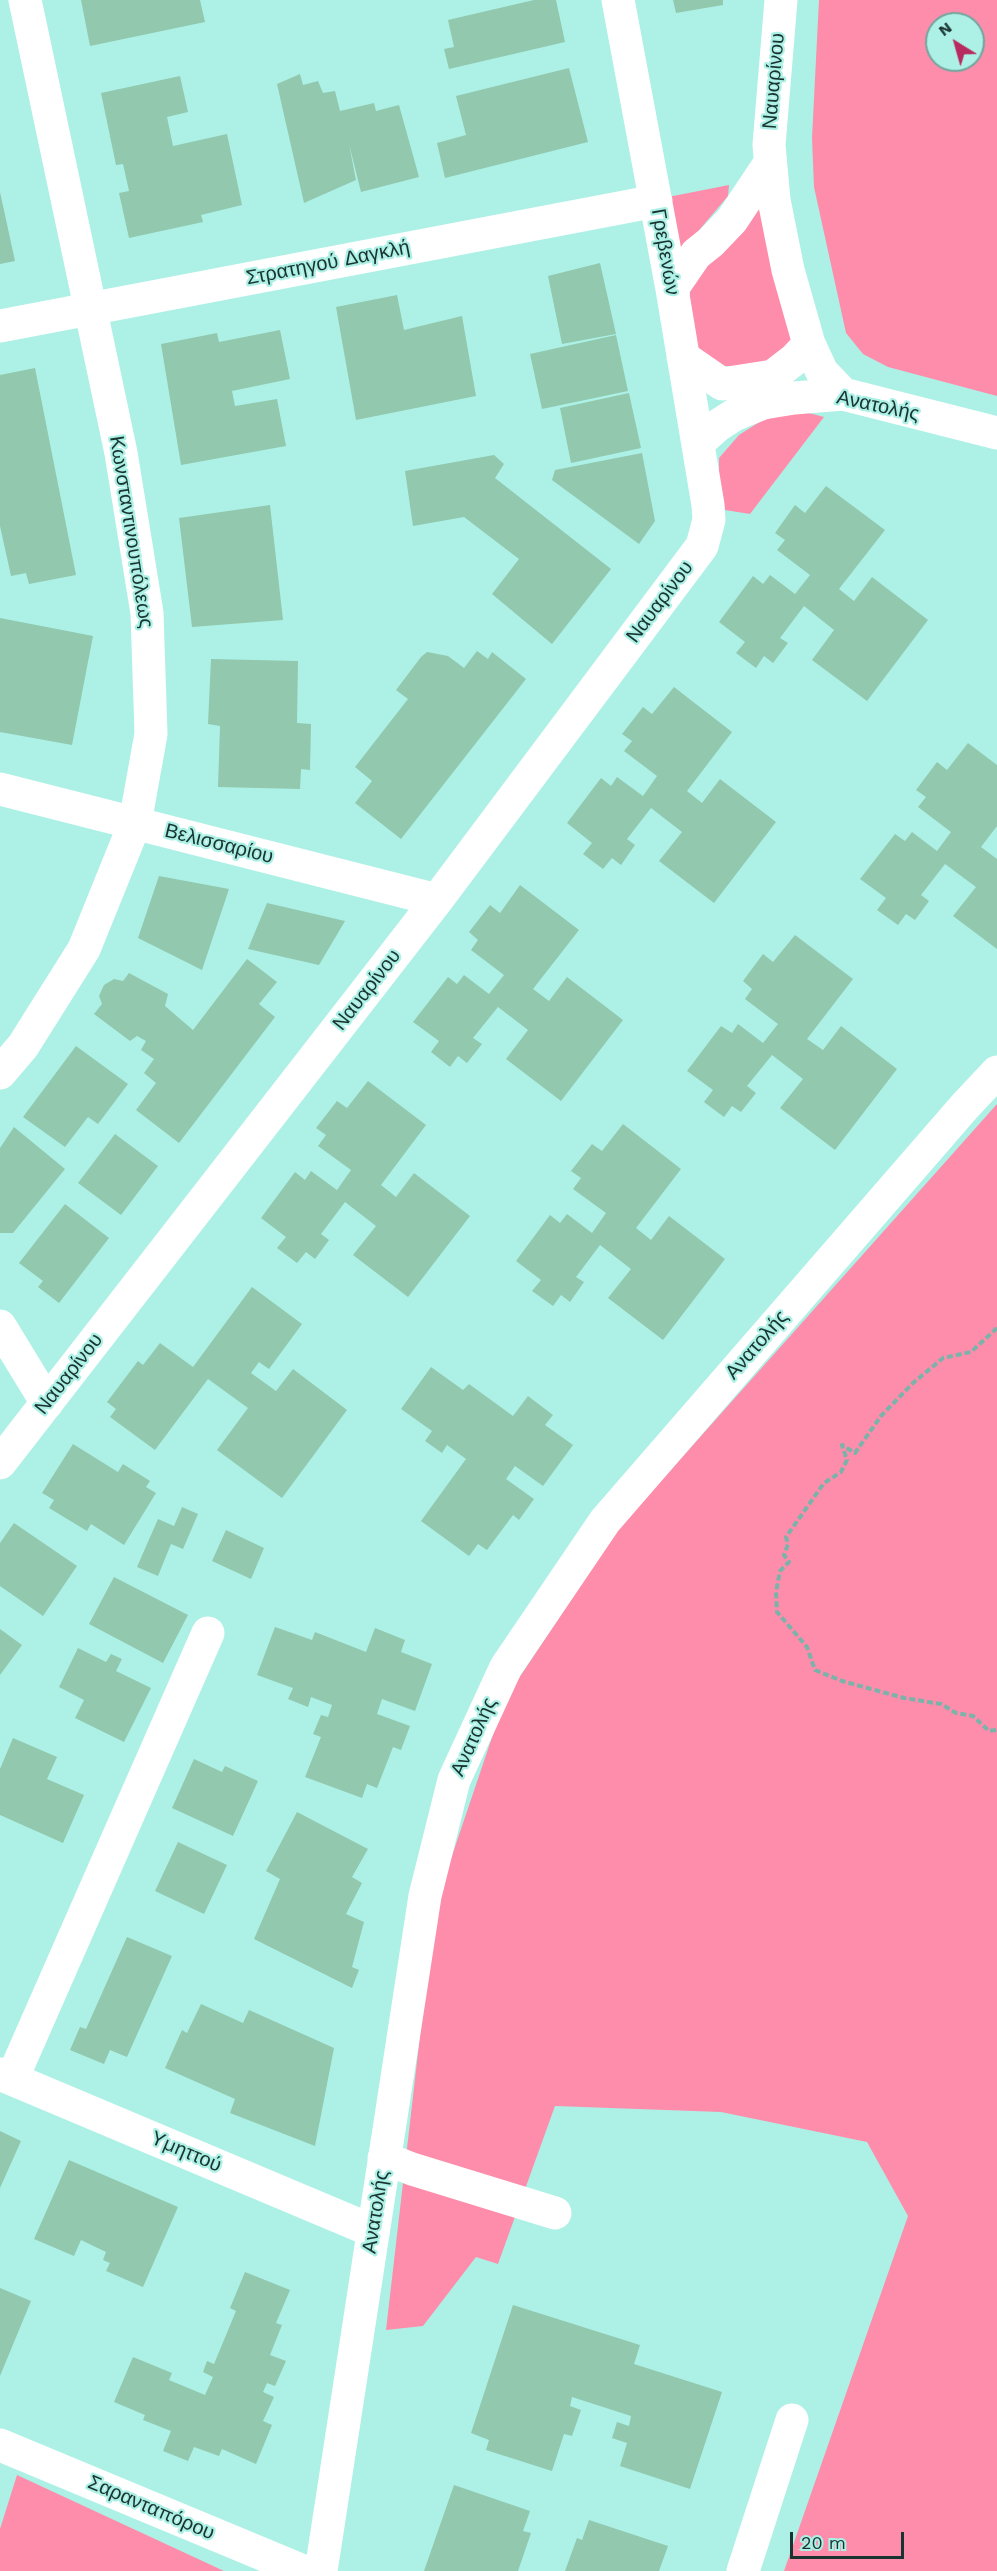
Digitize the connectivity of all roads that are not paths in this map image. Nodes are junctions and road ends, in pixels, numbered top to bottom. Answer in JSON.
{"nodes":[{"id":1,"x":25,"y":0,"type":"edge"},
{"id":2,"x":618,"y":0,"type":"edge"},
{"id":3,"x":781,"y":0,"type":"edge"},
{"id":4,"x":770,"y":163,"type":"junction"},
{"id":5,"x":656,"y":201,"type":"junction"},
{"id":6,"x":672,"y":289,"type":"junction"},
{"id":7,"x":90,"y":309,"type":"junction"},
{"id":8,"x":0,"y":326,"type":"edge"},
{"id":9,"x":808,"y":344,"type":"junction"},
{"id":10,"x":683,"y":357,"type":"junction"},
{"id":11,"x":843,"y":394,"type":"junction"},
{"id":12,"x":997,"y":433,"type":"edge"},
{"id":13,"x":698,"y":443,"type":"junction"},
{"id":14,"x":708,"y":505,"type":"joint"},
{"id":15,"x":0,"y":789,"type":"edge"},
{"id":16,"x":135,"y":823,"type":"junction"},
{"id":17,"x":437,"y":900,"type":"junction"},
{"id":18,"x":997,"y":1072,"type":"edge"},
{"id":19,"x":0,"y":1073,"type":"edge"},
{"id":20,"x":0,"y":1326,"type":"edge"},
{"id":21,"x":47,"y":1402,"type":"junction"},
{"id":22,"x":0,"y":1463,"type":"edge"},
{"id":23,"x":208,"y":1633,"type":"dead end"},
{"id":24,"x":6,"y":2077,"type":"edge"},
{"id":25,"x":384,"y":2158,"type":"junction"},
{"id":26,"x":555,"y":2212,"type":"dead end"},
{"id":27,"x":373,"y":2231,"type":"junction"},
{"id":28,"x":792,"y":2420,"type":"dead end"},
{"id":29,"x":0,"y":2445,"type":"edge"},
{"id":30,"x":303,"y":2571,"type":"edge"},
{"id":31,"x":321,"y":2571,"type":"edge"},
{"id":32,"x":743,"y":2571,"type":"edge"}],
"edges":[{"from":1,"to":7,"type":"street","name":"Κωνσταντινουπόλεως"},
{"from":2,"to":5,"type":"street","name":"Γρεβενών"},
{"from":3,"to":4,"type":"street","name":"Ναυαρίνου"},
{"from":4,"to":6,"type":"street"},
{"from":4,"to":9,"type":"street","name":"Ναυαρίνου"},
{"from":5,"to":6,"type":"street","name":"Γρεβενών"},
{"from":5,"to":7,"type":"street","name":"Στρατηγού Δαγκλή"},
{"from":6,"to":10,"type":"street","name":"Γρεβενών"},
{"from":7,"to":8,"type":"street","name":"Στρατηγού Δαγκλή"},
{"from":7,"to":16,"type":"street","name":"Κωνσταντινουπόλεως"},
{"from":9,"to":10,"type":"street"},
{"from":9,"to":11,"type":"street","name":"Ναυαρίνου"},
{"from":10,"to":13,"type":"street","name":"Γρεβενών"},
{"from":11,"to":12,"type":"street","name":"Ανατολής"},
{"from":11,"to":13,"type":"street","name":"Ανατολής"},
{"from":13,"to":14,"type":"street","name":"Γρεβενών"},
{"from":14,"to":17,"type":"street","name":"Ναυαρίνου"},
{"from":15,"to":16,"type":"street","name":"Βελισσαρίου"},
{"from":16,"to":17,"type":"street","name":"Βελισσαρίου"},
{"from":16,"to":19,"type":"street","name":"Κωνσταντινουπόλεως"},
{"from":17,"to":21,"type":"street","name":"Ναυαρίνου"},
{"from":18,"to":25,"type":"street","name":"Ανατολής"},
{"from":20,"to":21,"type":"street"},
{"from":21,"to":22,"type":"street","name":"Ναυαρίνου"},
{"from":23,"to":24,"type":"street"},
{"from":24,"to":27,"type":"street","name":"Υμηττού"},
{"from":25,"to":26,"type":"street"},
{"from":25,"to":27,"type":"street","name":"Ανατολής"},
{"from":27,"to":31,"type":"street","name":"Ανατολής"},
{"from":28,"to":32,"type":"street"},
{"from":29,"to":30,"type":"street","name":"Σαρανταπόρου"}]}
